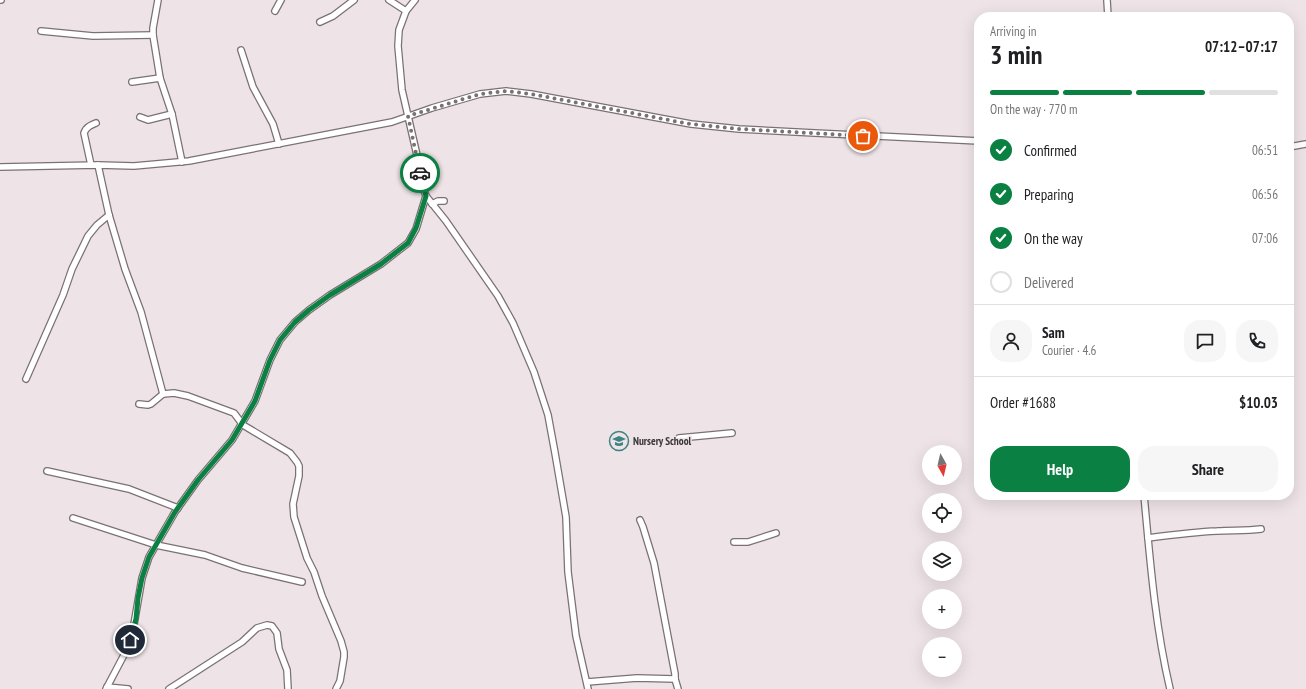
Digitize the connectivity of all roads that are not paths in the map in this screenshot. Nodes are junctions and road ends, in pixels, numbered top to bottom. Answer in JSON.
{"nodes":[{"id":1,"x":158,"y":0,"type":"edge"},
{"id":2,"x":281,"y":0,"type":"edge"},
{"id":3,"x":354,"y":0,"type":"edge"},
{"id":4,"x":389,"y":0,"type":"edge"},
{"id":5,"x":415,"y":0,"type":"edge"},
{"id":6,"x":1107,"y":0,"type":"edge"},
{"id":7,"x":275,"y":11,"type":"dead end"},
{"id":8,"x":406,"y":11,"type":"junction"},
{"id":9,"x":1108,"y":12,"type":"edge"},
{"id":10,"x":320,"y":22,"type":"dead end"},
{"id":11,"x":41,"y":31,"type":"dead end"},
{"id":12,"x":153,"y":35,"type":"junction"},
{"id":13,"x":241,"y":50,"type":"dead end"},
{"id":14,"x":160,"y":78,"type":"junction"},
{"id":15,"x":132,"y":82,"type":"dead end"},
{"id":16,"x":172,"y":114,"type":"junction"},
{"id":17,"x":408,"y":116,"type":"junction"},
{"id":18,"x":140,"y":117,"type":"dead end"},
{"id":19,"x":96,"y":123,"type":"dead end"},
{"id":20,"x":974,"y":141,"type":"edge"},
{"id":21,"x":280,"y":144,"type":"junction"},
{"id":22,"x":1306,"y":144,"type":"edge"},
{"id":23,"x":1294,"y":146,"type":"edge"},
{"id":24,"x":182,"y":162,"type":"junction"},
{"id":25,"x":91,"y":165,"type":"junction"},
{"id":26,"x":98,"y":165,"type":"junction"},
{"id":27,"x":0,"y":167,"type":"edge"},
{"id":28,"x":426,"y":196,"type":"junction"},
{"id":29,"x":444,"y":201,"type":"dead end"},
{"id":30,"x":432,"y":204,"type":"junction"},
{"id":31,"x":109,"y":215,"type":"junction"},
{"id":32,"x":26,"y":379,"type":"dead end"},
{"id":33,"x":163,"y":394,"type":"junction"},
{"id":34,"x":139,"y":404,"type":"dead end"},
{"id":35,"x":242,"y":424,"type":"junction"},
{"id":36,"x":732,"y":433,"type":"dead end"},
{"id":37,"x":679,"y":438,"type":"dead end"},
{"id":38,"x":47,"y":471,"type":"dead end"},
{"id":39,"x":1144,"y":500,"type":"edge"},
{"id":40,"x":178,"y":508,"type":"junction"},
{"id":41,"x":73,"y":518,"type":"dead end"},
{"id":42,"x":640,"y":520,"type":"dead end"},
{"id":43,"x":1261,"y":529,"type":"dead end"},
{"id":44,"x":776,"y":533,"type":"dead end"},
{"id":45,"x":1148,"y":538,"type":"junction"},
{"id":46,"x":734,"y":542,"type":"dead end"},
{"id":47,"x":156,"y":545,"type":"junction"},
{"id":48,"x":302,"y":582,"type":"dead end"},
{"id":49,"x":675,"y":679,"type":"junction"},
{"id":50,"x":587,"y":682,"type":"junction"},
{"id":51,"x":107,"y":688,"type":"edge"},
{"id":52,"x":128,"y":689,"type":"edge"},
{"id":53,"x":169,"y":689,"type":"edge"},
{"id":54,"x":288,"y":689,"type":"edge"},
{"id":55,"x":336,"y":689,"type":"edge"},
{"id":56,"x":588,"y":689,"type":"edge"},
{"id":57,"x":678,"y":689,"type":"edge"},
{"id":58,"x":1170,"y":689,"type":"edge"}],
"edges":[{"from":1,"to":12,"type":"street"},
{"from":2,"to":7,"type":"street"},
{"from":3,"to":10,"type":"street"},
{"from":4,"to":8,"type":"street"},
{"from":5,"to":8,"type":"street"},
{"from":6,"to":9,"type":"street"},
{"from":8,"to":17,"type":"street"},
{"from":11,"to":12,"type":"street"},
{"from":12,"to":14,"type":"street"},
{"from":13,"to":21,"type":"street"},
{"from":14,"to":15,"type":"street"},
{"from":14,"to":16,"type":"street"},
{"from":16,"to":18,"type":"street"},
{"from":16,"to":24,"type":"street"},
{"from":17,"to":20,"type":"street"},
{"from":17,"to":21,"type":"street"},
{"from":17,"to":28,"type":"street"},
{"from":19,"to":25,"type":"street"},
{"from":21,"to":24,"type":"street"},
{"from":22,"to":23,"type":"street"},
{"from":24,"to":26,"type":"street"},
{"from":25,"to":26,"type":"street"},
{"from":25,"to":27,"type":"street"},
{"from":26,"to":31,"type":"street"},
{"from":28,"to":30,"type":"street"},
{"from":28,"to":35,"type":"street"},
{"from":29,"to":30,"type":"street"},
{"from":30,"to":50,"type":"street"},
{"from":31,"to":32,"type":"street"},
{"from":31,"to":33,"type":"street"},
{"from":33,"to":34,"type":"street"},
{"from":33,"to":35,"type":"street"},
{"from":35,"to":40,"type":"street"},
{"from":35,"to":55,"type":"street"},
{"from":36,"to":37,"type":"street"},
{"from":38,"to":40,"type":"street"},
{"from":39,"to":45,"type":"street"},
{"from":40,"to":47,"type":"street"},
{"from":41,"to":47,"type":"street"},
{"from":42,"to":49,"type":"street"},
{"from":43,"to":45,"type":"street"},
{"from":44,"to":46,"type":"street"},
{"from":45,"to":58,"type":"street"},
{"from":47,"to":48,"type":"street"},
{"from":47,"to":51,"type":"street"},
{"from":49,"to":50,"type":"street"},
{"from":49,"to":57,"type":"street"},
{"from":50,"to":56,"type":"street"},
{"from":51,"to":52,"type":"street"},
{"from":53,"to":54,"type":"street"}]}
